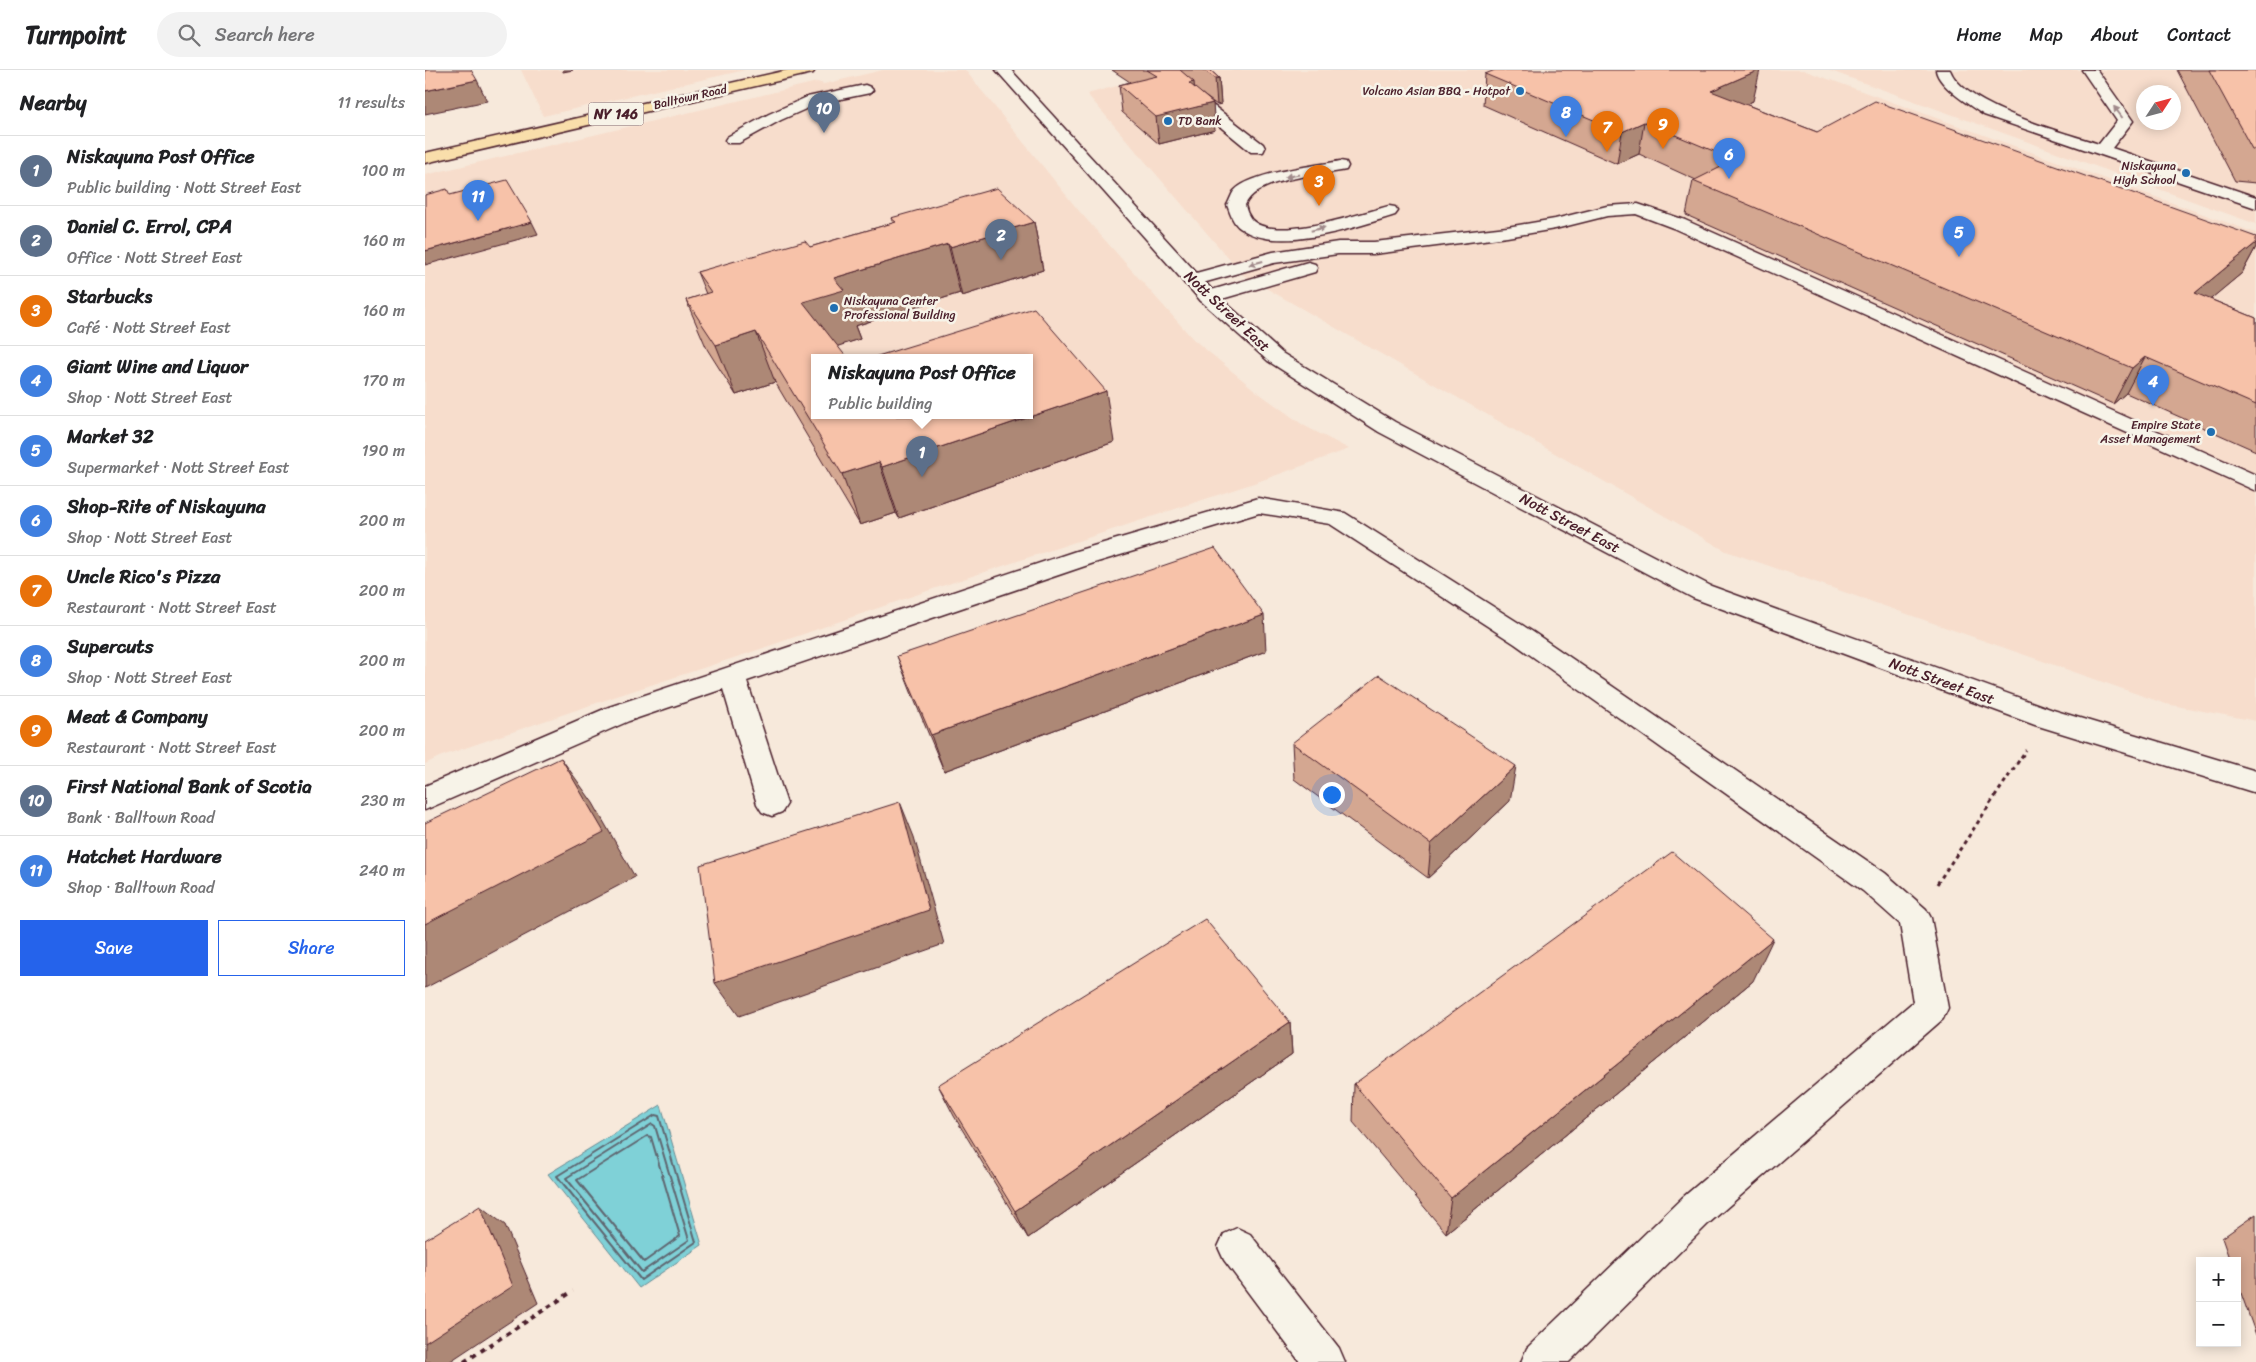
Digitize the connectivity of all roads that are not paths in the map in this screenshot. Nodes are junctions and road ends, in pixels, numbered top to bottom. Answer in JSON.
{"nodes":[{"id":1,"x":808,"y":70,"type":"edge"},
{"id":2,"x":1004,"y":70,"type":"edge"},
{"id":3,"x":2089,"y":70,"type":"edge"},
{"id":4,"x":1940,"y":71,"type":"edge"},
{"id":5,"x":865,"y":90,"type":"dead end"},
{"id":6,"x":1194,"y":91,"type":"edge"},
{"id":7,"x":733,"y":140,"type":"dead end"},
{"id":8,"x":1257,"y":148,"type":"dead end"},
{"id":9,"x":2102,"y":151,"type":"junction"},
{"id":10,"x":425,"y":158,"type":"edge"},
{"id":11,"x":1340,"y":166,"type":"dead end"},
{"id":12,"x":2256,"y":203,"type":"edge"},
{"id":13,"x":1389,"y":211,"type":"dead end"},
{"id":14,"x":1200,"y":288,"type":"junction"},
{"id":15,"x":2256,"y":484,"type":"edge"},
{"id":16,"x":732,"y":676,"type":"junction"},
{"id":17,"x":2256,"y":782,"type":"edge"},
{"id":18,"x":425,"y":799,"type":"edge"},
{"id":19,"x":772,"y":804,"type":"dead end"},
{"id":20,"x":1237,"y":1247,"type":"dead end"},
{"id":21,"x":1325,"y":1362,"type":"edge"},
{"id":22,"x":1541,"y":1362,"type":"edge"}],
"edges":[{"from":1,"to":10,"type":"main road","name":"Balltown Road","number":"NY 146"},
{"from":2,"to":14,"type":"street","name":"Nott Street East"},
{"from":9,"to":3,"type":"street","one_way":true},
{"from":4,"to":9,"type":"street"},
{"from":5,"to":7,"type":"street"},
{"from":6,"to":8,"type":"street"},
{"from":9,"to":12,"type":"street"},
{"from":11,"to":13,"type":"street","one_way":true},
{"from":14,"to":15,"type":"street"},
{"from":14,"to":17,"type":"street","name":"Nott Street East"},
{"from":16,"to":18,"type":"street"},
{"from":16,"to":19,"type":"street"},
{"from":16,"to":22,"type":"street"},
{"from":20,"to":21,"type":"street"}]}
